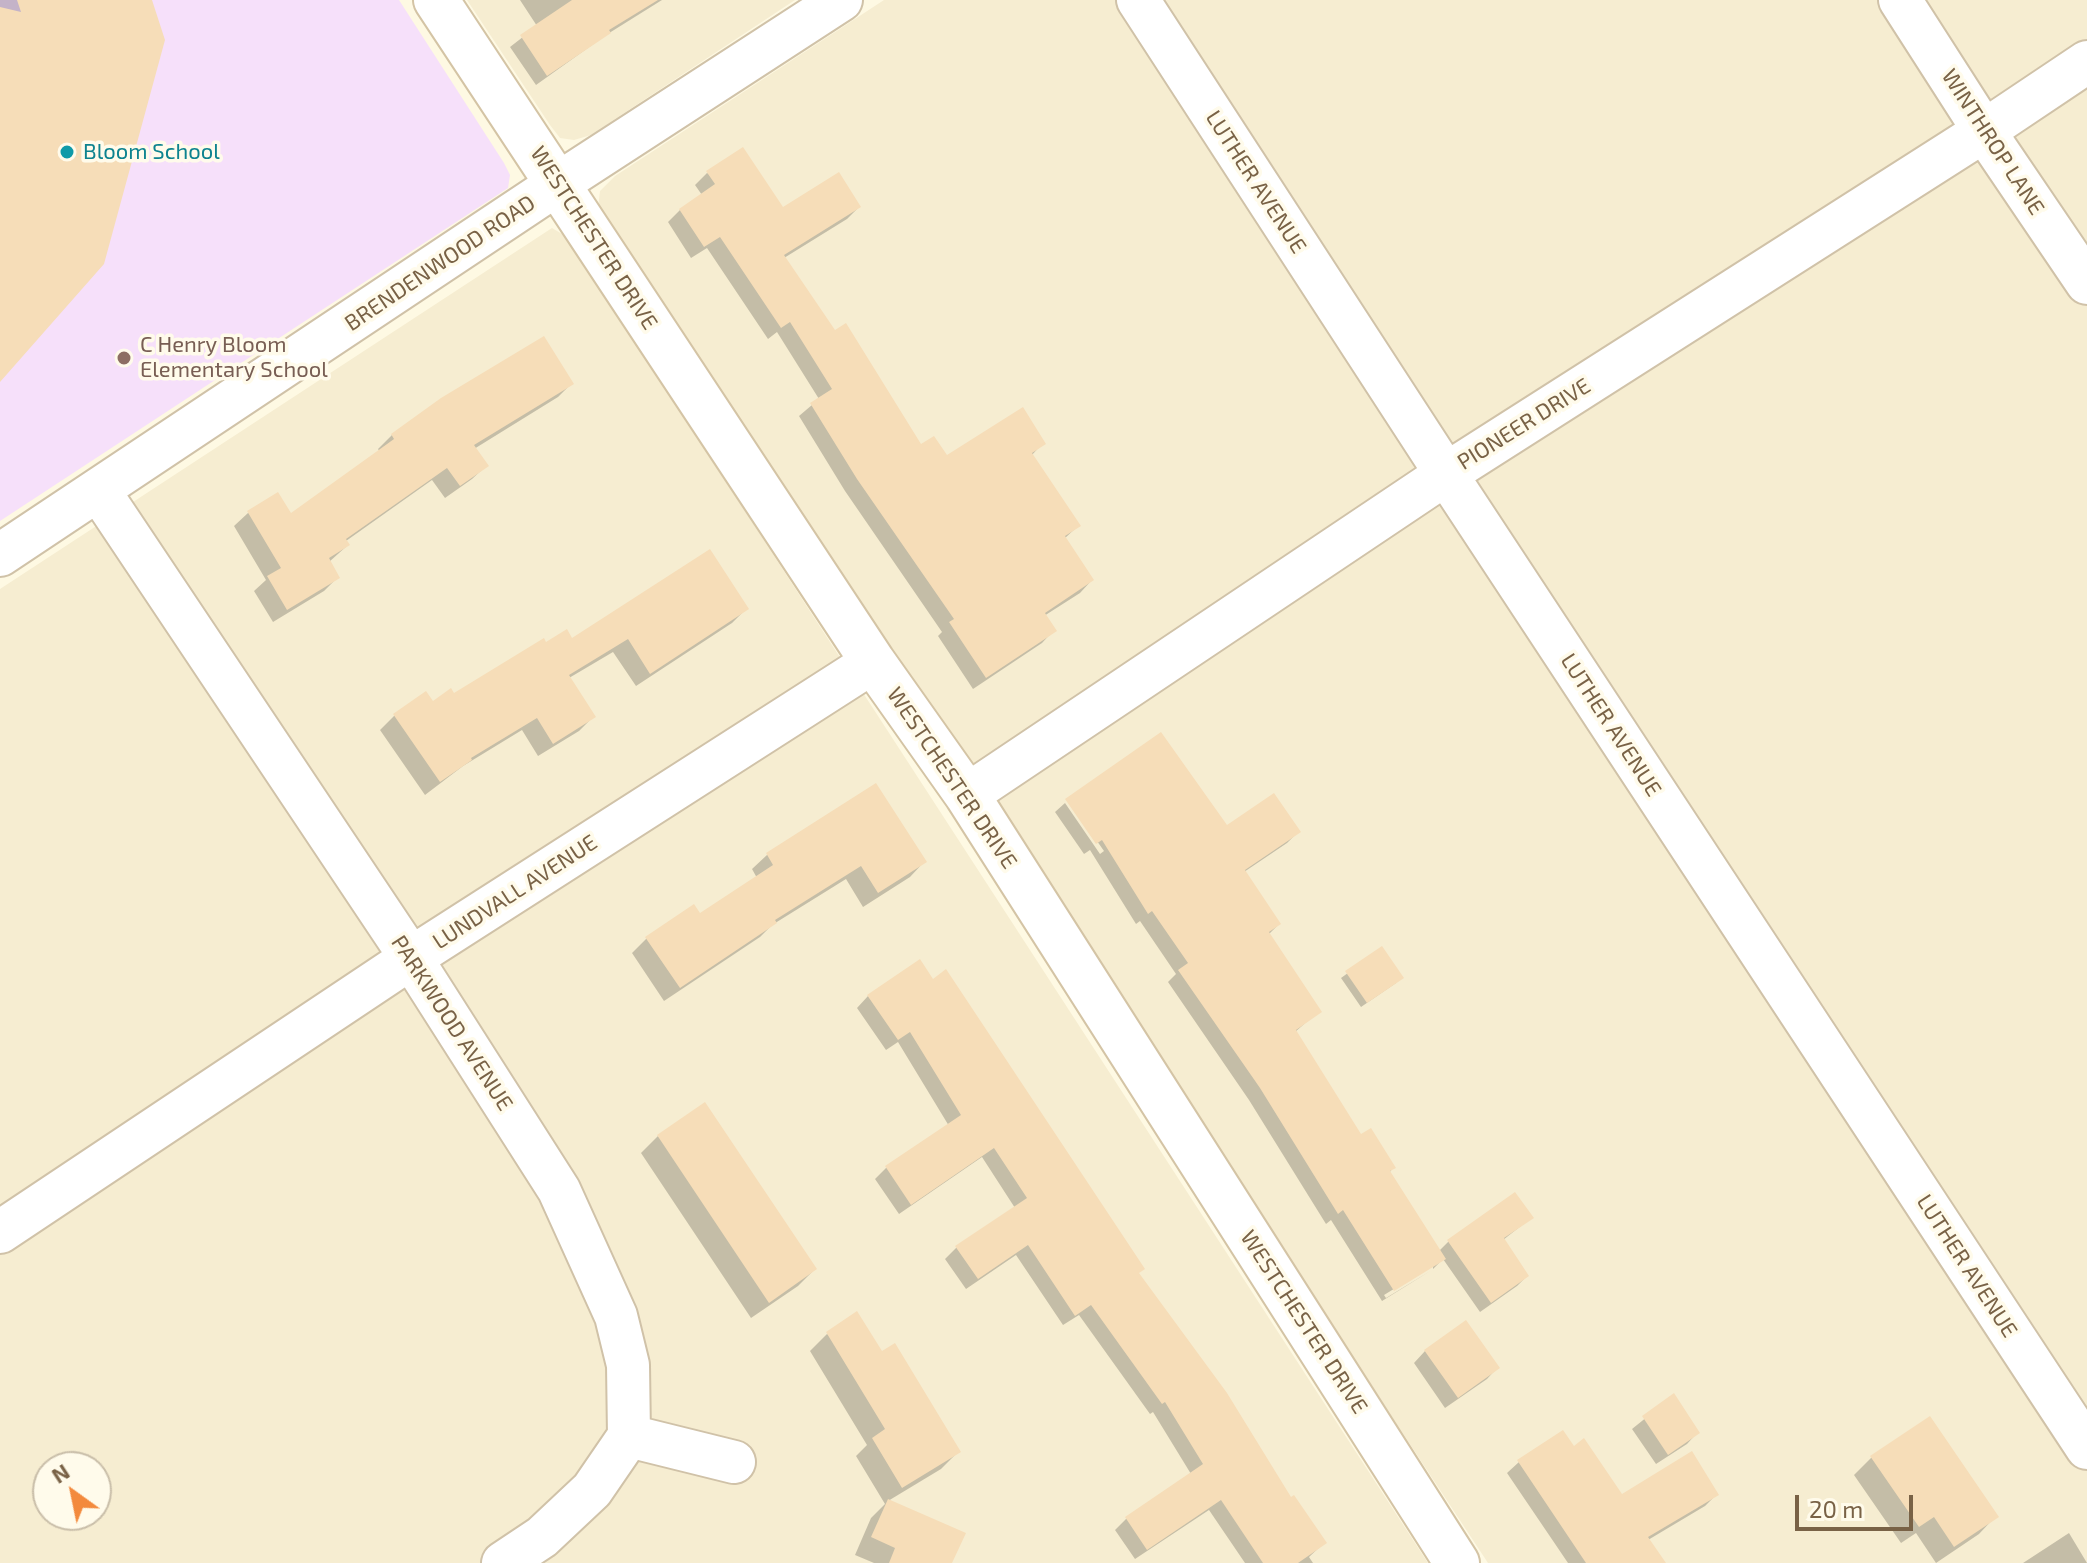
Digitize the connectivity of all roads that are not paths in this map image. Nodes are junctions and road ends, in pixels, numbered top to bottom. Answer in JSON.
{"nodes":[{"id":1,"x":436,"y":0,"type":"edge"},
{"id":2,"x":841,"y":0,"type":"edge"},
{"id":3,"x":1138,"y":0,"type":"edge"},
{"id":4,"x":1900,"y":0,"type":"edge"},
{"id":5,"x":2087,"y":62,"type":"edge"},
{"id":6,"x":1984,"y":131,"type":"junction"},
{"id":7,"x":559,"y":183,"type":"junction"},
{"id":8,"x":2087,"y":283,"type":"edge"},
{"id":9,"x":1446,"y":474,"type":"junction"},
{"id":10,"x":99,"y":491,"type":"junction"},
{"id":11,"x":0,"y":555,"type":"edge"},
{"id":12,"x":873,"y":662,"type":"junction"},
{"id":13,"x":967,"y":795,"type":"junction"},
{"id":14,"x":411,"y":958,"type":"junction"},
{"id":15,"x":0,"y":1232,"type":"edge"},
{"id":16,"x":629,"y":1436,"type":"junction"},
{"id":17,"x":2087,"y":1448,"type":"edge"},
{"id":18,"x":734,"y":1462,"type":"dead end"},
{"id":19,"x":503,"y":1563,"type":"edge"},
{"id":20,"x":1457,"y":1563,"type":"edge"}],
"edges":[{"from":1,"to":7,"type":"street","name":"WESTCHESTER DRIVE"},
{"from":2,"to":7,"type":"street","name":"BRENDENWOOD ROAD"},
{"from":3,"to":9,"type":"street","name":"LUTHER AVENUE"},
{"from":4,"to":6,"type":"street","name":"WINTHROP LANE"},
{"from":5,"to":6,"type":"street","name":"PIONEER DRIVE"},
{"from":6,"to":8,"type":"street","name":"WINTHROP LANE"},
{"from":6,"to":9,"type":"street","name":"PIONEER DRIVE"},
{"from":7,"to":10,"type":"street","name":"BRENDENWOOD ROAD"},
{"from":7,"to":12,"type":"street","name":"WESTCHESTER DRIVE"},
{"from":9,"to":13,"type":"street","name":"PIONEER DRIVE"},
{"from":9,"to":17,"type":"street","name":"LUTHER AVENUE"},
{"from":10,"to":11,"type":"street","name":"BRENDENWOOD ROAD"},
{"from":10,"to":14,"type":"street","name":"PARKWOOD AVENUE"},
{"from":12,"to":13,"type":"street","name":"WESTCHESTER DRIVE"},
{"from":12,"to":14,"type":"street","name":"LUNDVALL AVENUE"},
{"from":13,"to":20,"type":"street","name":"WESTCHESTER DRIVE"},
{"from":14,"to":15,"type":"street","name":"LUNDVALL AVENUE"},
{"from":14,"to":16,"type":"street","name":"PARKWOOD AVENUE"},
{"from":16,"to":18,"type":"street"},
{"from":16,"to":19,"type":"street"}]}
